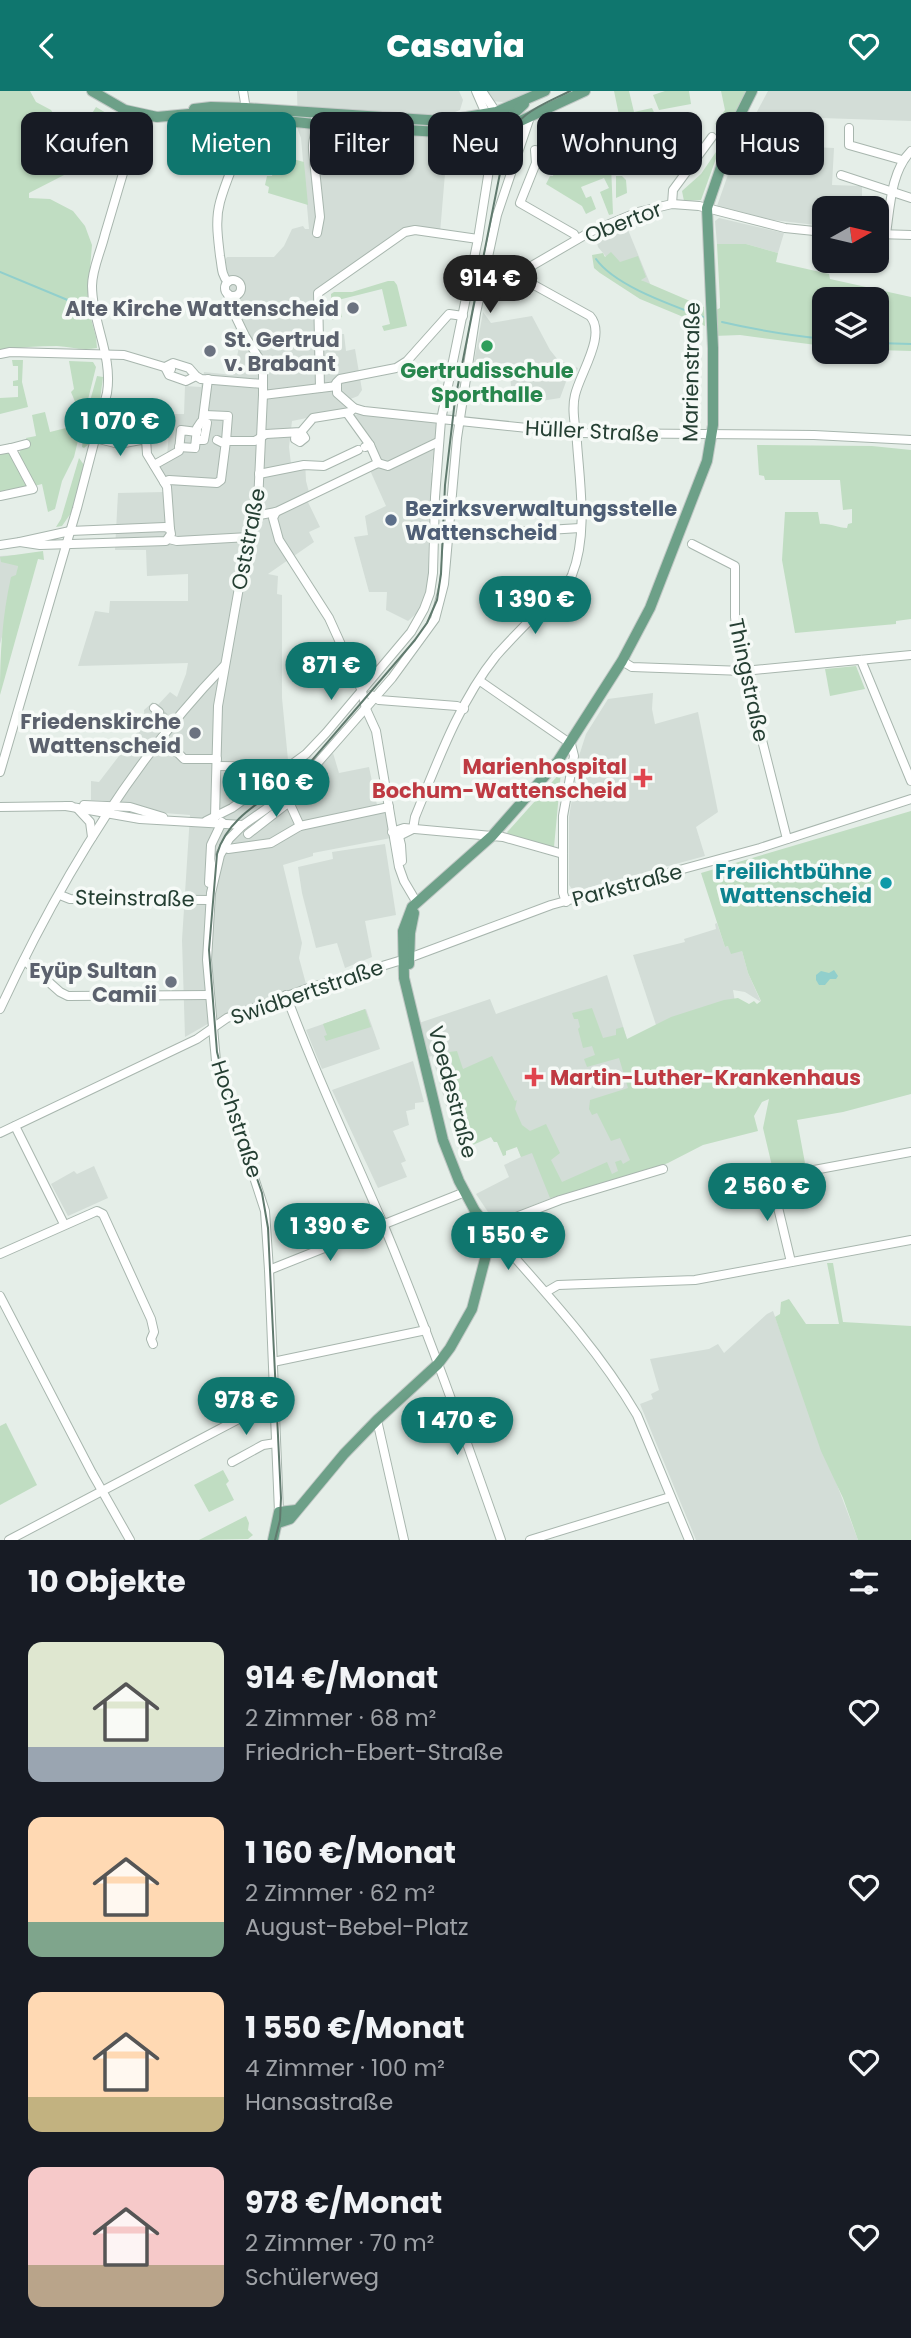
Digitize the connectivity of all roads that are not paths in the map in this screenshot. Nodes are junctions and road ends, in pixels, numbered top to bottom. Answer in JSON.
{"nodes":[{"id":1,"x":92,"y":91,"type":"edge"},
{"id":2,"x":243,"y":91,"type":"edge"},
{"id":3,"x":476,"y":91,"type":"edge"},
{"id":4,"x":482,"y":91,"type":"edge"},
{"id":5,"x":545,"y":91,"type":"edge"},
{"id":6,"x":585,"y":91,"type":"edge"},
{"id":7,"x":752,"y":91,"type":"edge"},
{"id":8,"x":759,"y":91,"type":"edge"},
{"id":9,"x":533,"y":97,"type":"junction"},
{"id":10,"x":133,"y":112,"type":"edge"},
{"id":11,"x":190,"y":112,"type":"edge"},
{"id":12,"x":246,"y":112,"type":"joint"},
{"id":13,"x":486,"y":112,"type":"edge"},
{"id":14,"x":488,"y":112,"type":"edge"},
{"id":15,"x":509,"y":112,"type":"edge"},
{"id":16,"x":519,"y":112,"type":"edge"},
{"id":17,"x":742,"y":112,"type":"edge"},
{"id":18,"x":749,"y":112,"type":"edge"},
{"id":19,"x":530,"y":117,"type":"junction"},
{"id":20,"x":523,"y":119,"type":"edge"},
{"id":21,"x":849,"y":128,"type":"dead end"},
{"id":22,"x":523,"y":135,"type":"edge"},
{"id":23,"x":712,"y":137,"type":"dead end"},
{"id":24,"x":536,"y":150,"type":"dead end"},
{"id":25,"x":911,"y":151,"type":"edge"},
{"id":26,"x":902,"y":160,"type":"junction"},
{"id":27,"x":121,"y":175,"type":"edge"},
{"id":28,"x":230,"y":175,"type":"edge"},
{"id":29,"x":316,"y":175,"type":"edge"},
{"id":30,"x":489,"y":175,"type":"edge"},
{"id":31,"x":510,"y":175,"type":"edge"},
{"id":32,"x":718,"y":175,"type":"edge"},
{"id":33,"x":841,"y":175,"type":"dead end"},
{"id":34,"x":893,"y":192,"type":"junction"},
{"id":35,"x":911,"y":198,"type":"edge"},
{"id":36,"x":672,"y":204,"type":"junction"},
{"id":37,"x":889,"y":206,"type":"edge"},
{"id":38,"x":707,"y":208,"type":"junction"},
{"id":39,"x":812,"y":231,"type":"edge"},
{"id":40,"x":317,"y":233,"type":"dead end"},
{"id":41,"x":889,"y":234,"type":"edge"},
{"id":42,"x":911,"y":235,"type":"edge"},
{"id":43,"x":478,"y":239,"type":"junction"},
{"id":44,"x":577,"y":239,"type":"junction"},
{"id":45,"x":516,"y":275,"type":"junction"},
{"id":46,"x":228,"y":282,"type":"junction"},
{"id":47,"x":501,"y":282,"type":"dead end"},
{"id":48,"x":228,"y":294,"type":"junction"},
{"id":49,"x":463,"y":316,"type":"junction"},
{"id":50,"x":0,"y":354,"type":"edge"},
{"id":51,"x":107,"y":355,"type":"junction"},
{"id":52,"x":168,"y":368,"type":"junction"},
{"id":53,"x":196,"y":376,"type":"junction"},
{"id":54,"x":208,"y":380,"type":"junction"},
{"id":55,"x":263,"y":384,"type":"junction"},
{"id":56,"x":337,"y":386,"type":"junction"},
{"id":57,"x":320,"y":388,"type":"junction"},
{"id":58,"x":263,"y":395,"type":"junction"},
{"id":59,"x":351,"y":410,"type":"junction"},
{"id":60,"x":205,"y":419,"type":"junction"},
{"id":61,"x":441,"y":420,"type":"junction"},
{"id":62,"x":459,"y":421,"type":"junction"},
{"id":63,"x":576,"y":433,"type":"junction"},
{"id":64,"x":712,"y":435,"type":"junction"},
{"id":65,"x":196,"y":436,"type":"junction"},
{"id":66,"x":261,"y":437,"type":"junction"},
{"id":67,"x":95,"y":438,"type":"junction"},
{"id":68,"x":911,"y":440,"type":"edge"},
{"id":69,"x":222,"y":441,"type":"junction"},
{"id":70,"x":438,"y":442,"type":"junction"},
{"id":71,"x":26,"y":444,"type":"dead end"},
{"id":72,"x":370,"y":445,"type":"junction"},
{"id":73,"x":179,"y":447,"type":"junction"},
{"id":74,"x":11,"y":448,"type":"junction"},
{"id":75,"x":0,"y":450,"type":"edge"},
{"id":76,"x":378,"y":463,"type":"junction"},
{"id":77,"x":153,"y":465,"type":"junction"},
{"id":78,"x":259,"y":474,"type":"junction"},
{"id":79,"x":164,"y":482,"type":"junction"},
{"id":80,"x":0,"y":496,"type":"edge"},
{"id":81,"x":276,"y":512,"type":"junction"},
{"id":82,"x":254,"y":516,"type":"junction"},
{"id":83,"x":580,"y":528,"type":"junction"},
{"id":84,"x":170,"y":529,"type":"junction"},
{"id":85,"x":70,"y":531,"type":"junction"},
{"id":86,"x":106,"y":531,"type":"junction"},
{"id":87,"x":465,"y":535,"type":"dead end"},
{"id":88,"x":248,"y":537,"type":"junction"},
{"id":89,"x":169,"y":539,"type":"junction"},
{"id":90,"x":20,"y":542,"type":"junction"},
{"id":91,"x":107,"y":543,"type":"junction"},
{"id":92,"x":66,"y":544,"type":"junction"},
{"id":93,"x":692,"y":544,"type":"dead end"},
{"id":94,"x":0,"y":545,"type":"edge"},
{"id":95,"x":911,"y":655,"type":"edge"},
{"id":96,"x":861,"y":660,"type":"junction"},
{"id":97,"x":622,"y":661,"type":"junction"},
{"id":98,"x":224,"y":666,"type":"junction"},
{"id":99,"x":744,"y":671,"type":"junction"},
{"id":100,"x":480,"y":681,"type":"junction"},
{"id":101,"x":362,"y":691,"type":"junction"},
{"id":102,"x":375,"y":698,"type":"junction"},
{"id":103,"x":366,"y":709,"type":"junction"},
{"id":104,"x":464,"y":709,"type":"junction"},
{"id":105,"x":161,"y":740,"type":"junction"},
{"id":106,"x":571,"y":744,"type":"junction"},
{"id":107,"x":558,"y":761,"type":"junction"},
{"id":108,"x":217,"y":762,"type":"junction"},
{"id":109,"x":296,"y":762,"type":"junction"},
{"id":110,"x":571,"y":770,"type":"junction"},
{"id":111,"x":0,"y":772,"type":"edge"},
{"id":112,"x":911,"y":781,"type":"edge"},
{"id":113,"x":911,"y":799,"type":"edge"},
{"id":114,"x":66,"y":806,"type":"junction"},
{"id":115,"x":0,"y":807,"type":"edge"},
{"id":116,"x":77,"y":807,"type":"junction"},
{"id":117,"x":110,"y":809,"type":"junction"},
{"id":118,"x":390,"y":811,"type":"junction"},
{"id":119,"x":218,"y":820,"type":"junction"},
{"id":120,"x":243,"y":825,"type":"junction"},
{"id":121,"x":300,"y":826,"type":"junction"},
{"id":122,"x":413,"y":829,"type":"junction"},
{"id":123,"x":396,"y":833,"type":"junction"},
{"id":124,"x":248,"y":834,"type":"junction"},
{"id":125,"x":492,"y":836,"type":"junction"},
{"id":126,"x":92,"y":837,"type":"junction"},
{"id":127,"x":787,"y":839,"type":"junction"},
{"id":128,"x":224,"y":847,"type":"junction"},
{"id":129,"x":250,"y":847,"type":"junction"},
{"id":130,"x":563,"y":854,"type":"junction"},
{"id":131,"x":60,"y":895,"type":"junction"},
{"id":132,"x":210,"y":897,"type":"junction"},
{"id":133,"x":566,"y":902,"type":"junction"},
{"id":134,"x":417,"y":903,"type":"junction"},
{"id":135,"x":410,"y":943,"type":"junction"},
{"id":136,"x":425,"y":951,"type":"junction"},
{"id":137,"x":406,"y":959,"type":"junction"},
{"id":138,"x":24,"y":960,"type":"junction"},
{"id":139,"x":210,"y":995,"type":"junction"},
{"id":140,"x":286,"y":995,"type":"junction"},
{"id":141,"x":0,"y":1009,"type":"edge"},
{"id":142,"x":212,"y":1026,"type":"junction"},
{"id":143,"x":15,"y":1126,"type":"junction"},
{"id":144,"x":0,"y":1133,"type":"edge"},
{"id":145,"x":911,"y":1152,"type":"edge"},
{"id":146,"x":663,"y":1169,"type":"dead end"},
{"id":147,"x":465,"y":1192,"type":"junction"},
{"id":148,"x":64,"y":1224,"type":"junction"},
{"id":149,"x":384,"y":1226,"type":"junction"},
{"id":150,"x":492,"y":1233,"type":"junction"},
{"id":151,"x":911,"y":1240,"type":"edge"},
{"id":152,"x":0,"y":1254,"type":"edge"},
{"id":153,"x":790,"y":1262,"type":"junction"},
{"id":154,"x":270,"y":1270,"type":"junction"},
{"id":155,"x":546,"y":1292,"type":"junction"},
{"id":156,"x":0,"y":1296,"type":"edge"},
{"id":157,"x":426,"y":1330,"type":"junction"},
{"id":158,"x":153,"y":1344,"type":"dead end"},
{"id":159,"x":273,"y":1362,"type":"junction"},
{"id":160,"x":438,"y":1364,"type":"junction"},
{"id":161,"x":274,"y":1407,"type":"junction"},
{"id":162,"x":377,"y":1420,"type":"junction"},
{"id":163,"x":276,"y":1443,"type":"junction"},
{"id":164,"x":232,"y":1462,"type":"dead end"},
{"id":165,"x":101,"y":1491,"type":"junction"},
{"id":166,"x":670,"y":1497,"type":"junction"},
{"id":167,"x":278,"y":1518,"type":"junction"},
{"id":168,"x":126,"y":1539,"type":"edge"},
{"id":169,"x":9,"y":1540,"type":"edge"},
{"id":170,"x":273,"y":1540,"type":"edge"},
{"id":171,"x":404,"y":1540,"type":"edge"},
{"id":172,"x":501,"y":1540,"type":"edge"},
{"id":173,"x":530,"y":1540,"type":"edge"},
{"id":174,"x":689,"y":1540,"type":"edge"}],
"edges":[{"from":1,"to":10,"type":"main road"},
{"from":2,"to":12,"type":"street"},
{"from":3,"to":13,"type":"street"},
{"from":4,"to":14,"type":"street"},
{"from":5,"to":9,"type":"main road"},
{"from":6,"to":19,"type":"main road"},
{"from":7,"to":17,"type":"main road"},
{"from":8,"to":18,"type":"main road"},
{"from":9,"to":15,"type":"main road"},
{"from":9,"to":16,"type":"main road"},
{"from":11,"to":12,"type":"main road"},
{"from":19,"to":20,"type":"main road"},
{"from":19,"to":22,"type":"street","name":"Hochstraße"},
{"from":21,"to":26,"type":"street"},
{"from":23,"to":36,"type":"street","name":"Obertor"},
{"from":24,"to":44,"type":"street"},
{"from":25,"to":26,"type":"street"},
{"from":26,"to":34,"type":"street"},
{"from":27,"to":51,"type":"street"},
{"from":28,"to":46,"type":"street"},
{"from":29,"to":40,"type":"street"},
{"from":30,"to":43,"type":"street"},
{"from":31,"to":62,"type":"street","name":"Hochstraße"},
{"from":32,"to":38,"type":"main road"},
{"from":33,"to":34,"type":"street"},
{"from":34,"to":35,"type":"street"},
{"from":34,"to":37,"type":"street"},
{"from":36,"to":38,"type":"street","name":"Obertor"},
{"from":36,"to":44,"type":"street","name":"Obertor"},
{"from":38,"to":39,"type":"street","name":"Obertor"},
{"from":38,"to":64,"type":"main road","name":"Marienstraße"},
{"from":41,"to":42,"type":"street"},
{"from":43,"to":49,"type":"street"},
{"from":43,"to":57,"type":"street"},
{"from":44,"to":45,"type":"street","name":"Obertor"},
{"from":45,"to":47,"type":"street","name":"Obertor"},
{"from":45,"to":63,"type":"street"},
{"from":46,"to":48,"type":"street"},
{"from":46,"to":48,"type":"street"},
{"from":48,"to":55,"type":"street","name":"Oststraße"},
{"from":49,"to":56,"type":"street"},
{"from":49,"to":61,"type":"street"},
{"from":50,"to":51,"type":"street"},
{"from":51,"to":52,"type":"street"},
{"from":51,"to":67,"type":"street"},
{"from":52,"to":53,"type":"street"},
{"from":52,"to":53,"type":"street"},
{"from":53,"to":54,"type":"street"},
{"from":54,"to":55,"type":"street"},
{"from":54,"to":60,"type":"street"},
{"from":55,"to":58,"type":"street","name":"Oststraße"},
{"from":56,"to":57,"type":"street"},
{"from":56,"to":59,"type":"street"},
{"from":57,"to":58,"type":"street"},
{"from":58,"to":66,"type":"street","name":"Oststraße"},
{"from":59,"to":61,"type":"street","name":"Hüller Straße"},
{"from":59,"to":66,"type":"street","name":"Hüller Straße"},
{"from":59,"to":72,"type":"street"},
{"from":60,"to":65,"type":"street"},
{"from":60,"to":69,"type":"street"},
{"from":61,"to":62,"type":"street","name":"Hüller Straße"},
{"from":61,"to":70,"type":"street"},
{"from":62,"to":63,"type":"street","name":"Hüller Straße"},
{"from":62,"to":102,"type":"street","name":"Hochstraße"},
{"from":63,"to":64,"type":"street","name":"Hüller Straße"},
{"from":63,"to":83,"type":"street"},
{"from":64,"to":68,"type":"street","name":"Hüller Straße"},
{"from":64,"to":97,"type":"main road","name":"Marienstraße"},
{"from":65,"to":73,"type":"street"},
{"from":65,"to":73,"type":"street"},
{"from":66,"to":69,"type":"street"},
{"from":66,"to":78,"type":"street","name":"Oststraße"},
{"from":67,"to":77,"type":"street"},
{"from":67,"to":85,"type":"street"},
{"from":69,"to":79,"type":"street"},
{"from":70,"to":76,"type":"street"},
{"from":70,"to":101,"type":"street"},
{"from":71,"to":74,"type":"street"},
{"from":72,"to":76,"type":"street"},
{"from":72,"to":78,"type":"street"},
{"from":73,"to":77,"type":"street"},
{"from":74,"to":75,"type":"street"},
{"from":74,"to":80,"type":"street"},
{"from":76,"to":81,"type":"street"},
{"from":77,"to":79,"type":"street"},
{"from":78,"to":82,"type":"street","name":"Oststraße"},
{"from":79,"to":84,"type":"street"},
{"from":81,"to":82,"type":"street"},
{"from":81,"to":101,"type":"street"},
{"from":82,"to":88,"type":"street","name":"Oststraße"},
{"from":83,"to":87,"type":"street"},
{"from":83,"to":100,"type":"street"},
{"from":84,"to":86,"type":"street"},
{"from":84,"to":89,"type":"street"},
{"from":85,"to":86,"type":"street"},
{"from":85,"to":90,"type":"street"},
{"from":85,"to":92,"type":"street"},
{"from":86,"to":91,"type":"street"},
{"from":88,"to":89,"type":"street"},
{"from":88,"to":98,"type":"street","name":"Oststraße"},
{"from":89,"to":91,"type":"street"},
{"from":90,"to":92,"type":"street"},
{"from":90,"to":94,"type":"street"},
{"from":91,"to":92,"type":"street"},
{"from":92,"to":111,"type":"street"},
{"from":93,"to":99,"type":"street","name":"Thingstraße"},
{"from":95,"to":96,"type":"street"},
{"from":96,"to":99,"type":"street"},
{"from":96,"to":112,"type":"street"},
{"from":97,"to":99,"type":"street"},
{"from":97,"to":106,"type":"main road","name":"Marienstraße"},
{"from":98,"to":105,"type":"street"},
{"from":98,"to":108,"type":"street","name":"Hochstraße"},
{"from":99,"to":127,"type":"street","name":"Thingstraße"},
{"from":100,"to":104,"type":"street"},
{"from":100,"to":106,"type":"street"},
{"from":101,"to":102,"type":"street"},
{"from":101,"to":103,"type":"street"},
{"from":101,"to":109,"type":"street"},
{"from":102,"to":103,"type":"street","name":"Hochstraße"},
{"from":102,"to":104,"type":"street"},
{"from":103,"to":118,"type":"street"},
{"from":103,"to":120,"type":"street","name":"Hochstraße"},
{"from":104,"to":122,"type":"street"},
{"from":105,"to":108,"type":"street"},
{"from":105,"to":117,"type":"street"},
{"from":106,"to":107,"type":"main road","name":"Marienstraße"},
{"from":106,"to":110,"type":"street"},
{"from":107,"to":110,"type":"street"},
{"from":107,"to":125,"type":"main road","name":"Marienstraße"},
{"from":108,"to":109,"type":"street"},
{"from":108,"to":119,"type":"street","name":"Hochstraße"},
{"from":109,"to":119,"type":"street"},
{"from":110,"to":130,"type":"street"},
{"from":113,"to":127,"type":"street","name":"Parkstraße"},
{"from":114,"to":115,"type":"street"},
{"from":114,"to":116,"type":"street"},
{"from":114,"to":117,"type":"street"},
{"from":116,"to":117,"type":"street"},
{"from":116,"to":126,"type":"street"},
{"from":117,"to":119,"type":"street"},
{"from":117,"to":126,"type":"street"},
{"from":118,"to":121,"type":"street"},
{"from":118,"to":123,"type":"street"},
{"from":119,"to":120,"type":"street"},
{"from":119,"to":132,"type":"street","name":"Hochstraße"},
{"from":120,"to":124,"type":"street"},
{"from":120,"to":128,"type":"street","name":"Hochstraße"},
{"from":121,"to":124,"type":"street"},
{"from":121,"to":129,"type":"street"},
{"from":122,"to":123,"type":"street"},
{"from":122,"to":125,"type":"street"},
{"from":123,"to":134,"type":"street"},
{"from":124,"to":129,"type":"street"},
{"from":125,"to":130,"type":"street"},
{"from":125,"to":134,"type":"main road","name":"Marienstraße"},
{"from":126,"to":131,"type":"street"},
{"from":127,"to":133,"type":"street","name":"Parkstraße"},
{"from":128,"to":129,"type":"street"},
{"from":128,"to":132,"type":"street","name":"Hochstraße"},
{"from":130,"to":133,"type":"street"},
{"from":131,"to":132,"type":"street","name":"Steinstraße"},
{"from":131,"to":138,"type":"street"},
{"from":132,"to":139,"type":"street","name":"Hochstraße"},
{"from":133,"to":136,"type":"street","name":"Parkstraße"},
{"from":134,"to":135,"type":"main road","name":"Voedestraße"},
{"from":134,"to":137,"type":"main road","name":"Voedestraße"},
{"from":135,"to":136,"type":"street"},
{"from":135,"to":137,"type":"main road","name":"Voedestraße"},
{"from":136,"to":137,"type":"street","name":"Parkstraße"},
{"from":137,"to":140,"type":"street","name":"Swidbertstraße"},
{"from":137,"to":147,"type":"main road","name":"Voedestraße"},
{"from":138,"to":139,"type":"street"},
{"from":138,"to":141,"type":"street"},
{"from":139,"to":142,"type":"street","name":"Hochstraße"},
{"from":140,"to":142,"type":"street","name":"Swidbertstraße"},
{"from":140,"to":149,"type":"street"},
{"from":142,"to":143,"type":"street","name":"Swidbertstraße"},
{"from":142,"to":154,"type":"street","name":"Hochstraße"},
{"from":143,"to":144,"type":"street","name":"Swidbertstraße"},
{"from":143,"to":148,"type":"street"},
{"from":145,"to":153,"type":"street"},
{"from":146,"to":150,"type":"street"},
{"from":147,"to":149,"type":"street"},
{"from":147,"to":150,"type":"main road","name":"Voedestraße"},
{"from":148,"to":152,"type":"street"},
{"from":148,"to":158,"type":"street"},
{"from":149,"to":154,"type":"street"},
{"from":149,"to":157,"type":"street"},
{"from":150,"to":155,"type":"street"},
{"from":150,"to":160,"type":"main road"},
{"from":151,"to":153,"type":"street"},
{"from":153,"to":155,"type":"street"},
{"from":154,"to":159,"type":"street","name":"Hochstraße"},
{"from":155,"to":166,"type":"street"},
{"from":156,"to":165,"type":"street"},
{"from":157,"to":159,"type":"street"},
{"from":157,"to":160,"type":"street"},
{"from":159,"to":161,"type":"street","name":"Hochstraße"},
{"from":160,"to":162,"type":"main road"},
{"from":160,"to":172,"type":"street"},
{"from":161,"to":163,"type":"street","name":"Hochstraße"},
{"from":161,"to":165,"type":"street"},
{"from":162,"to":167,"type":"main road"},
{"from":162,"to":171,"type":"street"},
{"from":163,"to":164,"type":"street"},
{"from":163,"to":167,"type":"street","name":"Hochstraße"},
{"from":165,"to":168,"type":"street"},
{"from":165,"to":169,"type":"street"},
{"from":166,"to":173,"type":"street"},
{"from":166,"to":174,"type":"street"},
{"from":167,"to":170,"type":"main road"}]}
